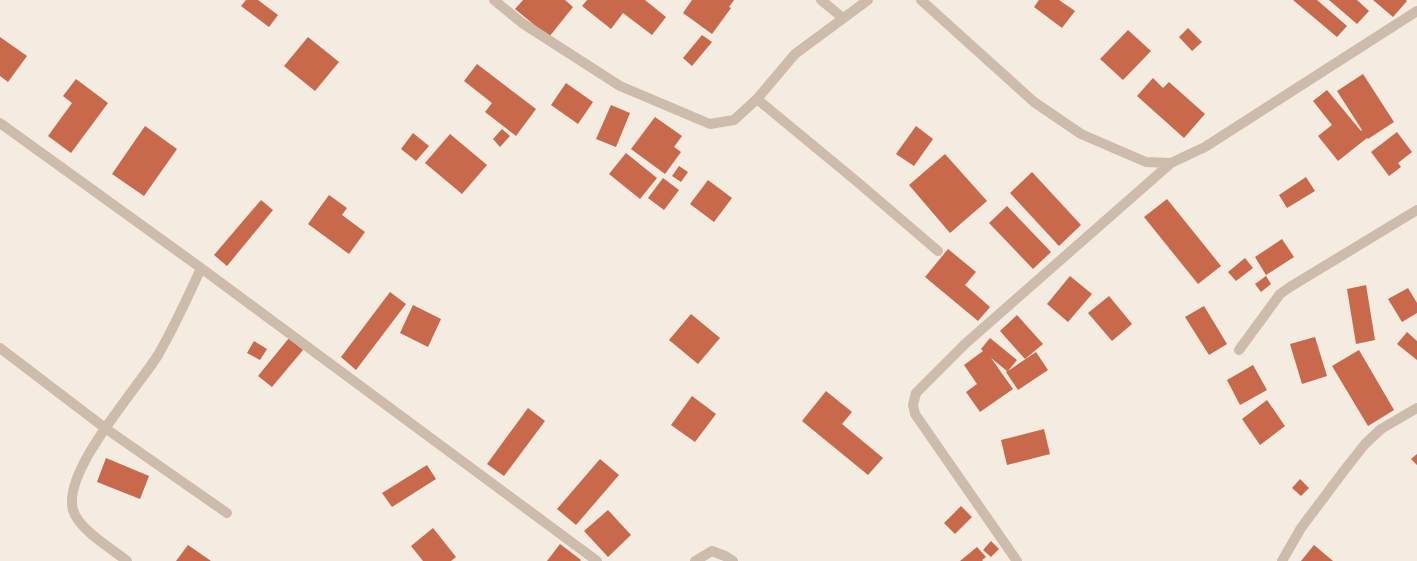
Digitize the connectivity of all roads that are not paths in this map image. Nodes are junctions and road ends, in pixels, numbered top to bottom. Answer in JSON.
{"nodes":[{"id":1,"x":494,"y":0,"type":"edge"},
{"id":2,"x":821,"y":0,"type":"edge"},
{"id":3,"x":868,"y":0,"type":"edge"},
{"id":4,"x":921,"y":0,"type":"edge"},
{"id":5,"x":1417,"y":11,"type":"edge"},
{"id":6,"x":844,"y":18,"type":"junction"},
{"id":7,"x":757,"y":99,"type":"junction"},
{"id":8,"x":0,"y":123,"type":"edge"},
{"id":9,"x":1171,"y":163,"type":"junction"},
{"id":10,"x":1417,"y":210,"type":"edge"},
{"id":11,"x":938,"y":251,"type":"dead end"},
{"id":12,"x":201,"y":268,"type":"junction"},
{"id":13,"x":0,"y":348,"type":"edge"},
{"id":14,"x":1239,"y":350,"type":"dead end"},
{"id":15,"x":1417,"y":408,"type":"edge"},
{"id":16,"x":105,"y":428,"type":"junction"},
{"id":17,"x":227,"y":514,"type":"dead end"},
{"id":18,"x":128,"y":561,"type":"edge"},
{"id":19,"x":597,"y":561,"type":"edge"},
{"id":20,"x":695,"y":561,"type":"edge"},
{"id":21,"x":733,"y":561,"type":"edge"},
{"id":22,"x":1017,"y":561,"type":"edge"},
{"id":23,"x":1282,"y":561,"type":"edge"}],
"edges":[{"from":1,"to":7,"type":"street"},
{"from":2,"to":6,"type":"street"},
{"from":3,"to":6,"type":"street"},
{"from":4,"to":9,"type":"street"},
{"from":5,"to":9,"type":"street"},
{"from":6,"to":7,"type":"street"},
{"from":7,"to":11,"type":"street"},
{"from":8,"to":12,"type":"street"},
{"from":9,"to":22,"type":"street"},
{"from":10,"to":14,"type":"street"},
{"from":12,"to":16,"type":"street"},
{"from":12,"to":19,"type":"street"},
{"from":13,"to":16,"type":"street"},
{"from":15,"to":23,"type":"street"},
{"from":16,"to":17,"type":"street"},
{"from":16,"to":18,"type":"street"},
{"from":20,"to":21,"type":"street"}]}
